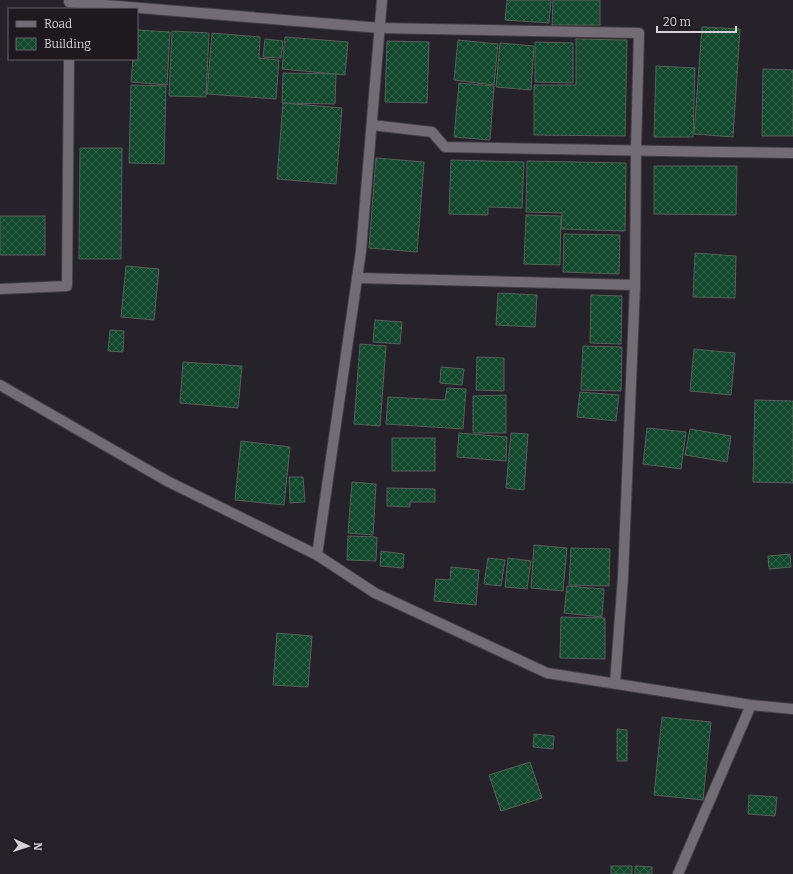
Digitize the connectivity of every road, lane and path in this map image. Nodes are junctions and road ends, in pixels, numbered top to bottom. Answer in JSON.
{"nodes":[{"id":1,"x":382,"y":0,"type":"edge"},
{"id":2,"x":69,"y":4,"type":"edge"},
{"id":3,"x":121,"y":8,"type":"edge"},
{"id":4,"x":138,"y":9,"type":"edge"},
{"id":5,"x":380,"y":28,"type":"junction"},
{"id":6,"x":69,"y":60,"type":"edge"},
{"id":7,"x":372,"y":125,"type":"junction"},
{"id":8,"x":636,"y":150,"type":"junction"},
{"id":9,"x":793,"y":153,"type":"edge"},
{"id":10,"x":357,"y":278,"type":"junction"},
{"id":11,"x":635,"y":285,"type":"junction"},
{"id":12,"x":0,"y":289,"type":"edge"},
{"id":13,"x":0,"y":385,"type":"edge"},
{"id":14,"x":317,"y":556,"type":"junction"},
{"id":15,"x":615,"y":683,"type":"junction"},
{"id":16,"x":751,"y":705,"type":"junction"},
{"id":17,"x":793,"y":708,"type":"edge"},
{"id":18,"x":678,"y":874,"type":"edge"}],
"edges":[{"from":1,"to":5,"type":"street"},
{"from":2,"to":3,"type":"street"},
{"from":4,"to":5,"type":"street"},
{"from":5,"to":7,"type":"street"},
{"from":5,"to":8,"type":"street"},
{"from":6,"to":12,"type":"street"},
{"from":7,"to":8,"type":"street"},
{"from":7,"to":10,"type":"street"},
{"from":8,"to":9,"type":"street"},
{"from":8,"to":11,"type":"street"},
{"from":10,"to":11,"type":"street"},
{"from":10,"to":14,"type":"street"},
{"from":11,"to":15,"type":"street"},
{"from":13,"to":14,"type":"street"},
{"from":14,"to":15,"type":"street"},
{"from":15,"to":16,"type":"street"},
{"from":16,"to":17,"type":"street"},
{"from":16,"to":18,"type":"street"}]}
